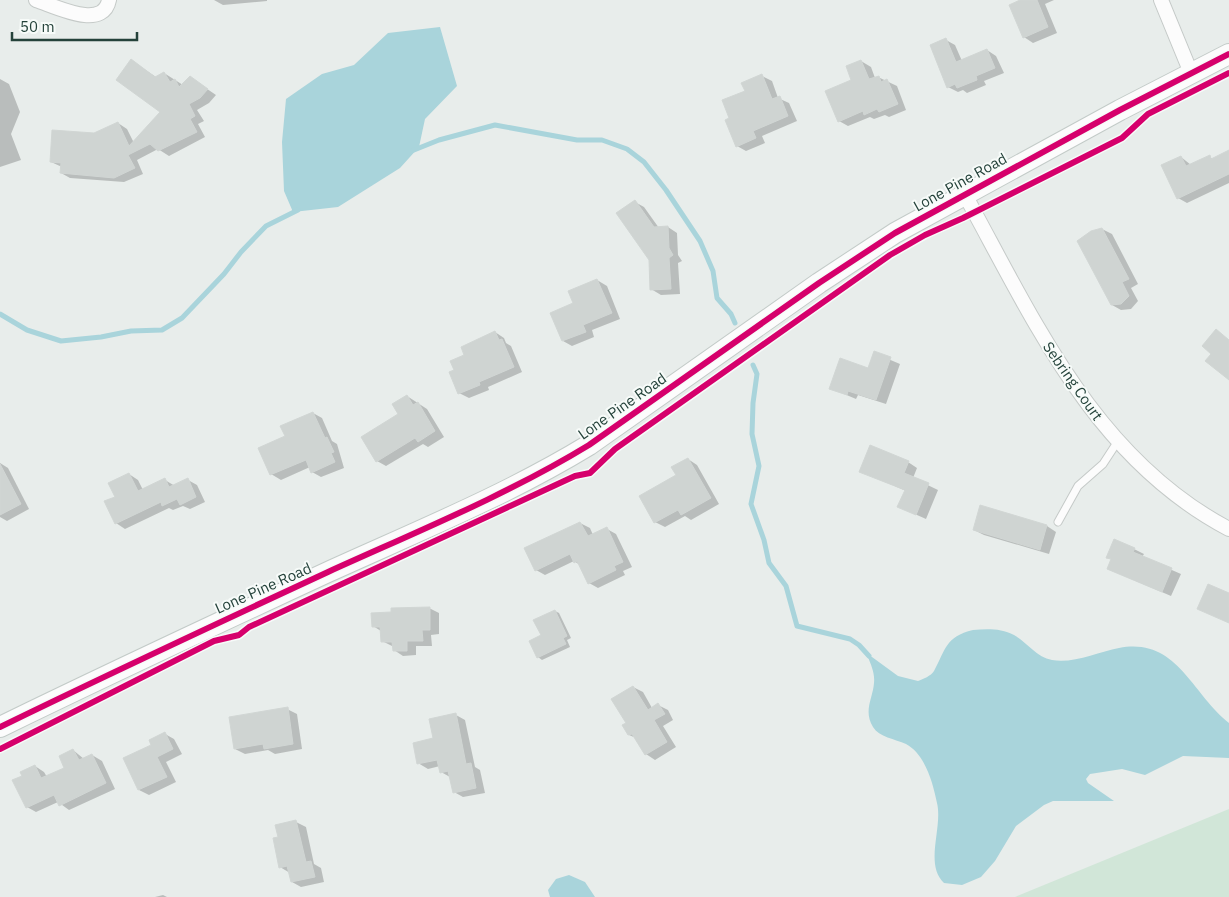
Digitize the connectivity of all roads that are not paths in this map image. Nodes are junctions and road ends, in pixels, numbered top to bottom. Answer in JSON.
{"nodes":[{"id":1,"x":36,"y":0,"type":"edge"},
{"id":2,"x":109,"y":0,"type":"edge"},
{"id":3,"x":1161,"y":0,"type":"edge"},
{"id":4,"x":1229,"y":54,"type":"edge"},
{"id":5,"x":1191,"y":73,"type":"junction"},
{"id":6,"x":964,"y":193,"type":"junction"},
{"id":7,"x":1118,"y":441,"type":"junction"},
{"id":8,"x":1058,"y":522,"type":"dead end"},
{"id":9,"x":1229,"y":529,"type":"edge"},
{"id":10,"x":0,"y":727,"type":"edge"}],
"edges":[{"from":1,"to":2,"type":"street"},
{"from":3,"to":5,"type":"street"},
{"from":4,"to":5,"type":"street","name":"Lone Pine Road"},
{"from":5,"to":6,"type":"street","name":"Lone Pine Road"},
{"from":6,"to":7,"type":"street","name":"Sebring Court"},
{"from":6,"to":10,"type":"street","name":"Lone Pine Road"},
{"from":7,"to":8,"type":"lane"},
{"from":7,"to":9,"type":"street","name":"Sebring Court"}]}
